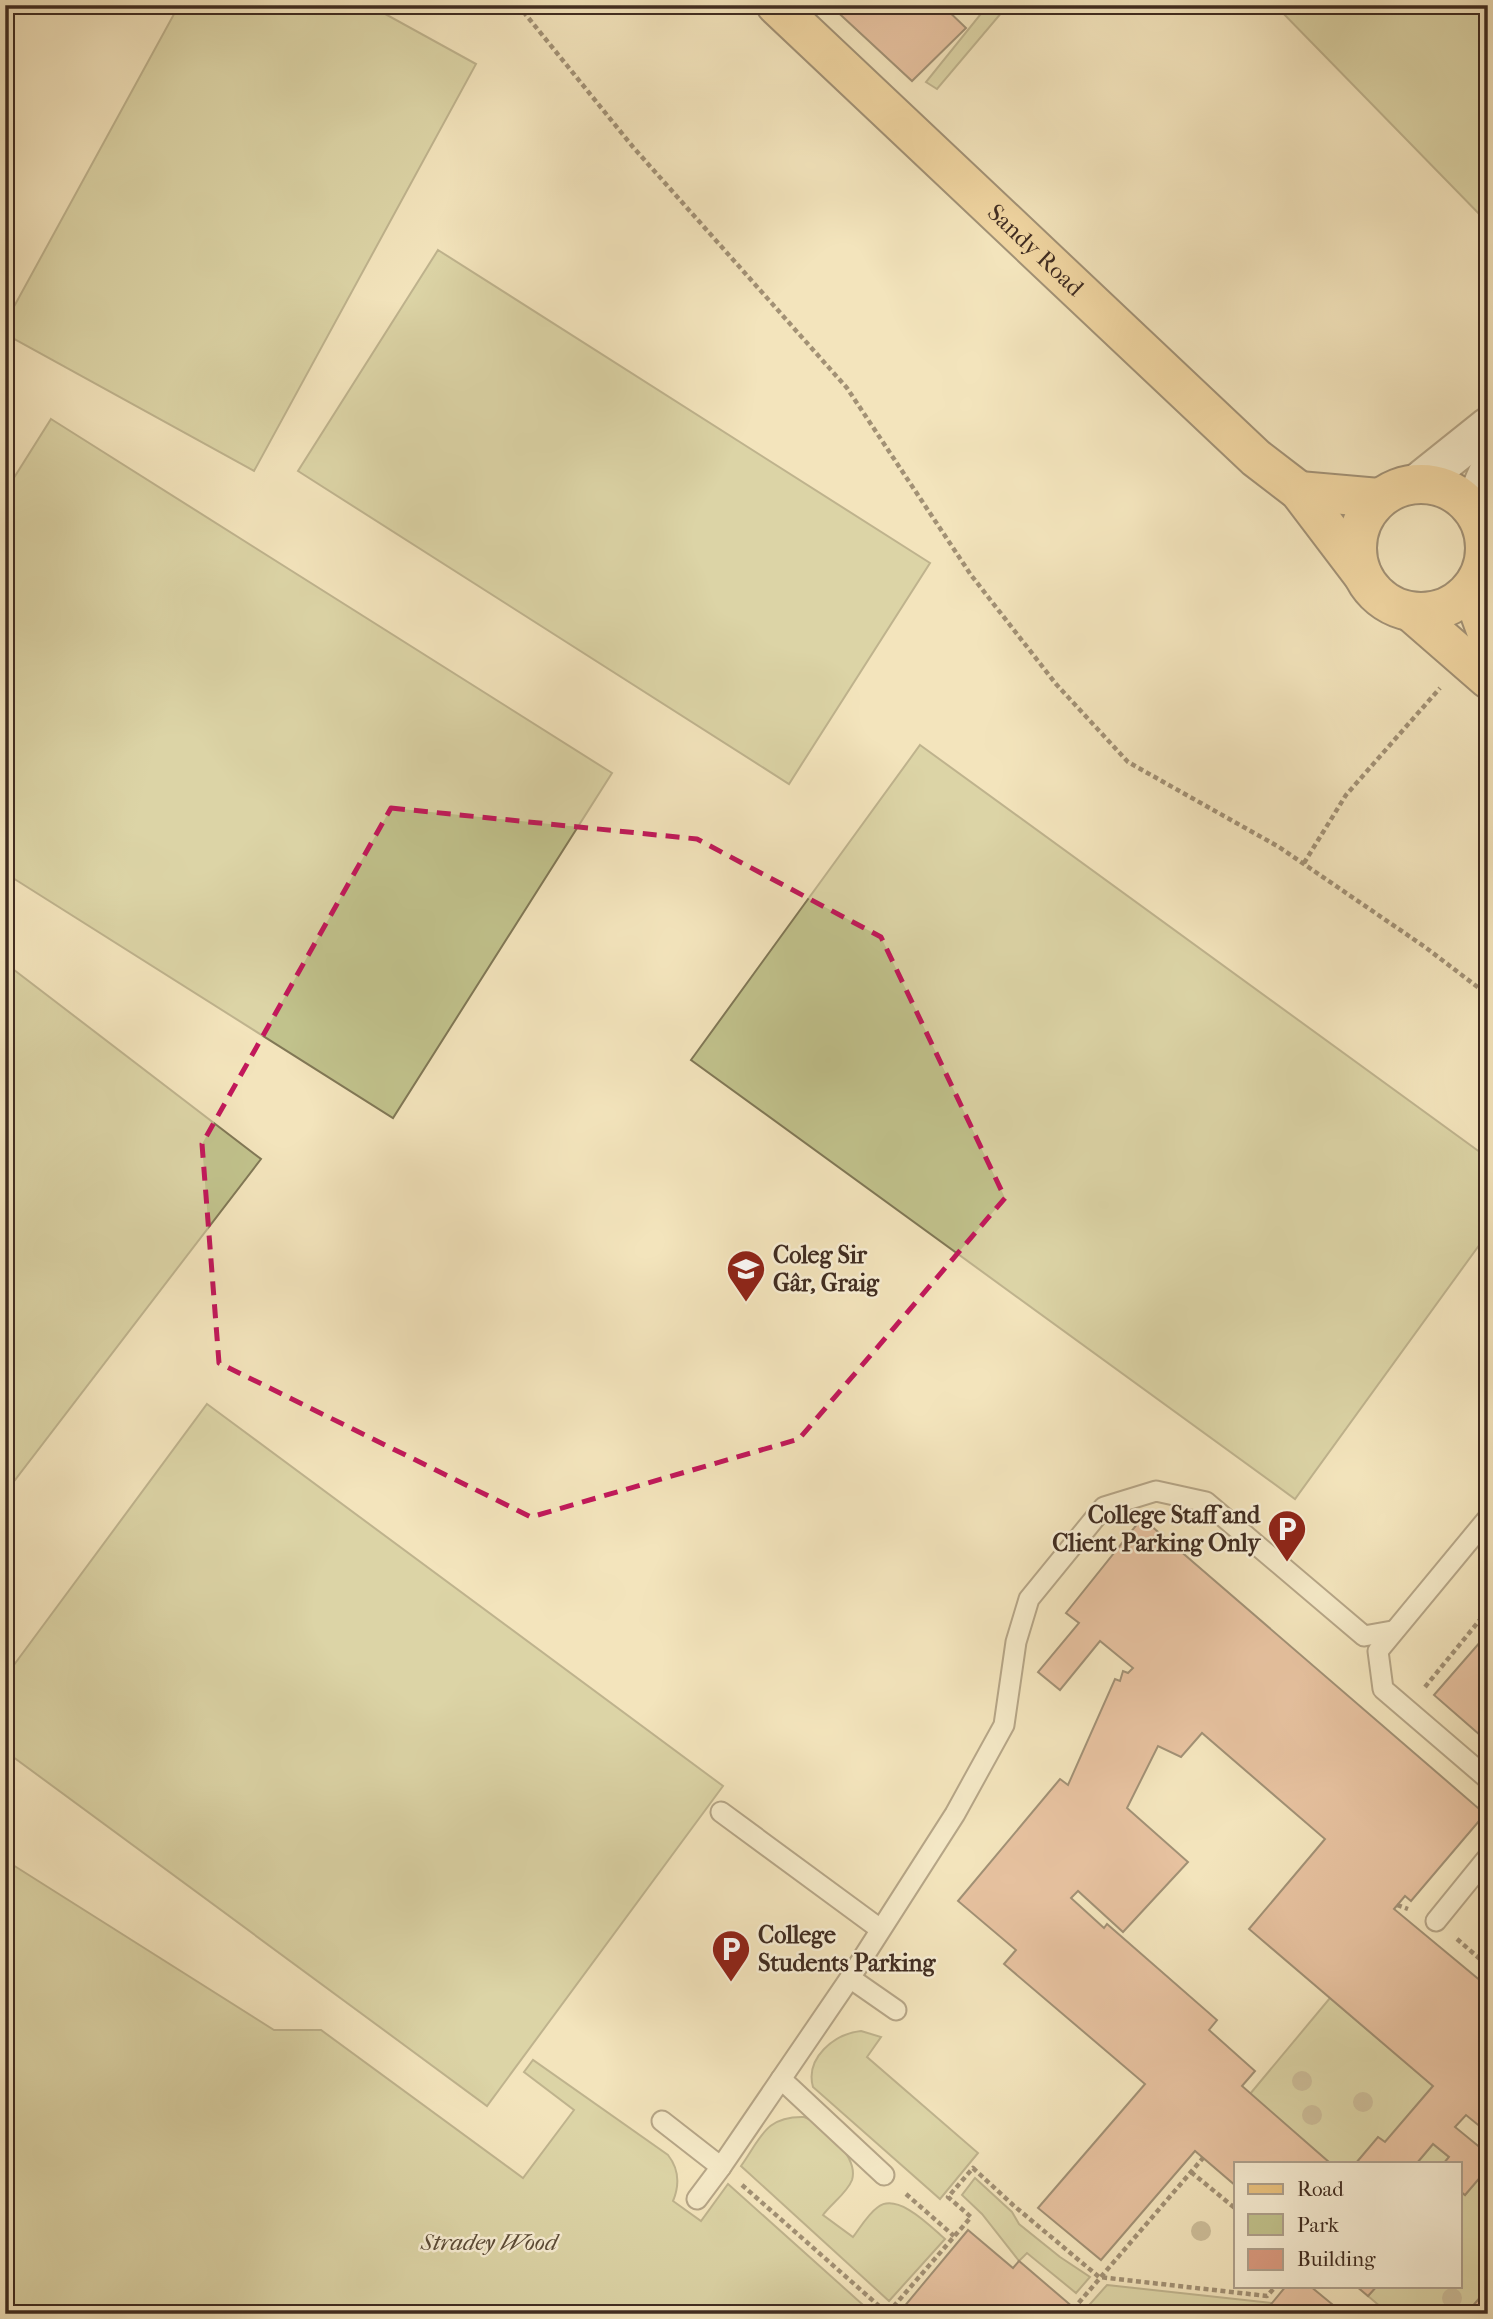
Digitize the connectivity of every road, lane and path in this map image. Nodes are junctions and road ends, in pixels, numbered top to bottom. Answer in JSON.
{"nodes":[{"id":1,"x":518,"y":5,"type":"edge"},
{"id":2,"x":776,"y":5,"type":"edge"},
{"id":3,"x":1488,"y":427,"type":"edge"},
{"id":4,"x":1488,"y":473,"type":"edge"},
{"id":5,"x":1418,"y":483,"type":"junction"},
{"id":6,"x":1299,"y":491,"type":"junction"},
{"id":7,"x":1379,"y":498,"type":"junction"},
{"id":8,"x":1473,"y":508,"type":"junction"},
{"id":9,"x":1362,"y":574,"type":"junction"},
{"id":10,"x":1471,"y":590,"type":"junction"},
{"id":11,"x":1411,"y":612,"type":"junction"},
{"id":12,"x":1480,"y":658,"type":"edge"},
{"id":13,"x":1304,"y":863,"type":"junction"},
{"id":14,"x":1488,"y":995,"type":"edge"},
{"id":15,"x":1488,"y":1518,"type":"edge"},
{"id":16,"x":1488,"y":1610,"type":"edge"},
{"id":17,"x":1392,"y":1631,"type":"junction"},
{"id":18,"x":1424,"y":1688,"type":"dead end"},
{"id":19,"x":1488,"y":1779,"type":"edge"},
{"id":20,"x":721,"y":1812,"type":"dead end"},
{"id":21,"x":1488,"y":1857,"type":"edge"},
{"id":22,"x":1436,"y":1921,"type":"dead end"},
{"id":23,"x":880,"y":1929,"type":"junction"},
{"id":24,"x":850,"y":1978,"type":"junction"},
{"id":25,"x":896,"y":2010,"type":"dead end"},
{"id":26,"x":781,"y":2079,"type":"junction"},
{"id":27,"x":662,"y":2121,"type":"dead end"},
{"id":28,"x":1203,"y":2158,"type":"dead end"},
{"id":29,"x":721,"y":2167,"type":"junction"},
{"id":30,"x":1191,"y":2172,"type":"junction"},
{"id":31,"x":884,"y":2175,"type":"joint"},
{"id":32,"x":697,"y":2199,"type":"dead end"},
{"id":33,"x":1234,"y":2206,"type":"edge"},
{"id":34,"x":954,"y":2236,"type":"junction"},
{"id":35,"x":1099,"y":2277,"type":"junction"},
{"id":36,"x":1274,"y":2288,"type":"edge"},
{"id":37,"x":887,"y":2313,"type":"edge"},
{"id":38,"x":1086,"y":2314,"type":"edge"}],
"edges":[{"from":1,"to":13,"type":"path"},
{"from":2,"to":6,"type":"main road","name":"Sandy Road"},
{"from":3,"to":5,"type":"street"},
{"from":4,"to":8,"type":"street"},
{"from":5,"to":7,"type":"main road"},
{"from":5,"to":8,"type":"main road"},
{"from":6,"to":7,"type":"main road"},
{"from":6,"to":9,"type":"main road","name":"Sandy Road"},
{"from":7,"to":9,"type":"main road"},
{"from":8,"to":10,"type":"main road"},
{"from":9,"to":11,"type":"main road"},
{"from":10,"to":11,"type":"main road"},
{"from":10,"to":12,"type":"main road"},
{"from":11,"to":12,"type":"main road"},
{"from":12,"to":13,"type":"path"},
{"from":13,"to":14,"type":"path"},
{"from":15,"to":17,"type":"lane"},
{"from":16,"to":18,"type":"path"},
{"from":17,"to":19,"type":"lane"},
{"from":17,"to":23,"type":"lane"},
{"from":20,"to":23,"type":"lane"},
{"from":21,"to":22,"type":"lane"},
{"from":23,"to":24,"type":"lane"},
{"from":24,"to":25,"type":"lane"},
{"from":24,"to":26,"type":"lane"},
{"from":26,"to":29,"type":"lane"},
{"from":26,"to":31,"type":"lane"},
{"from":27,"to":29,"type":"lane"},
{"from":28,"to":30,"type":"path"},
{"from":29,"to":32,"type":"lane"},
{"from":29,"to":37,"type":"path"},
{"from":30,"to":33,"type":"path"},
{"from":30,"to":35,"type":"path"},
{"from":31,"to":34,"type":"path"},
{"from":34,"to":35,"type":"path"},
{"from":34,"to":37,"type":"path"},
{"from":35,"to":36,"type":"path"},
{"from":35,"to":38,"type":"path"}]}
